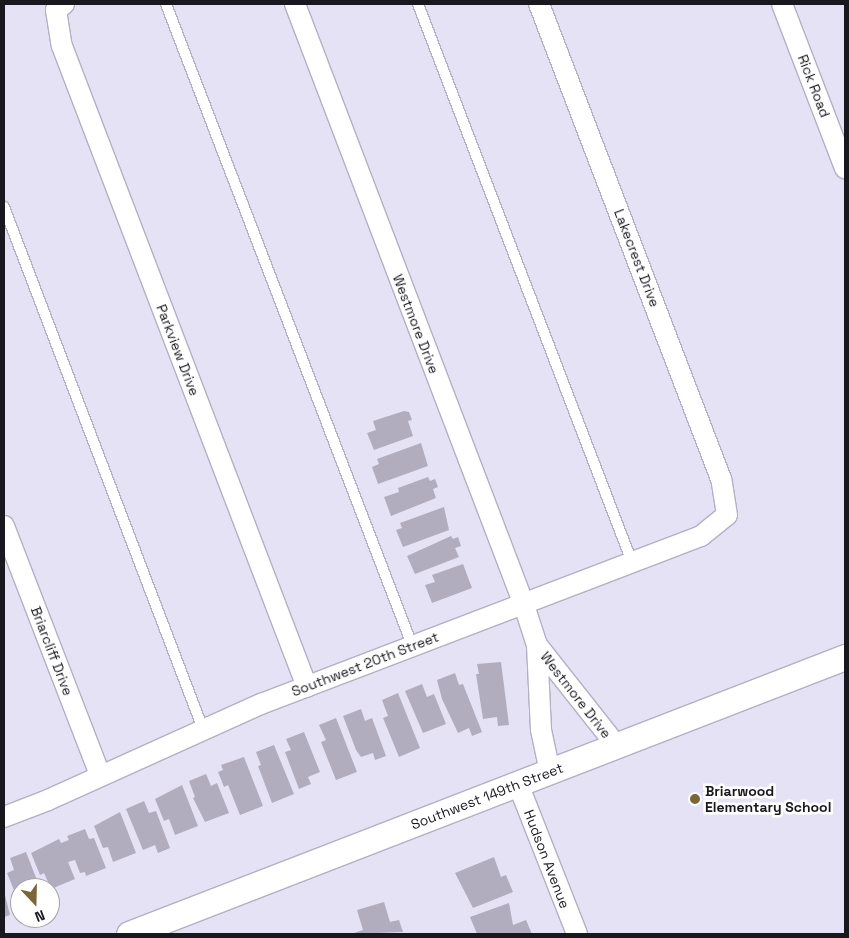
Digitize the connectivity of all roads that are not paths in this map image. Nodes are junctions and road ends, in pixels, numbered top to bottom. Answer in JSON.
{"nodes":[{"id":1,"x":166,"y":4,"type":"edge"},
{"id":2,"x":295,"y":4,"type":"edge"},
{"id":3,"x":418,"y":4,"type":"edge"},
{"id":4,"x":539,"y":4,"type":"edge"},
{"id":5,"x":782,"y":4,"type":"edge"},
{"id":6,"x":60,"y":7,"type":"edge"},
{"id":7,"x":845,"y":168,"type":"edge"},
{"id":8,"x":4,"y":206,"type":"edge"},
{"id":9,"x":727,"y":515,"type":"joint"},
{"id":10,"x":4,"y":526,"type":"edge"},
{"id":11,"x":632,"y":562,"type":"junction"},
{"id":12,"x":522,"y":602,"type":"junction"},
{"id":13,"x":412,"y":645,"type":"junction"},
{"id":14,"x":536,"y":645,"type":"junction"},
{"id":15,"x":845,"y":656,"type":"edge"},
{"id":16,"x":307,"y":687,"type":"junction"},
{"id":17,"x":203,"y":730,"type":"junction"},
{"id":18,"x":616,"y":745,"type":"junction"},
{"id":19,"x":550,"y":772,"type":"junction"},
{"id":20,"x":100,"y":775,"type":"junction"},
{"id":21,"x":518,"y":784,"type":"junction"},
{"id":22,"x":4,"y":817,"type":"edge"},
{"id":23,"x":129,"y":934,"type":"edge"},
{"id":24,"x":576,"y":934,"type":"edge"}],
"edges":[{"from":1,"to":13,"type":"lane"},
{"from":2,"to":12,"type":"street","name":"Westmore Drive"},
{"from":3,"to":11,"type":"lane"},
{"from":4,"to":9,"type":"street","name":"Lakecrest Drive"},
{"from":5,"to":7,"type":"street","name":"Rick Road"},
{"from":6,"to":16,"type":"street","name":"Parkview Drive"},
{"from":8,"to":17,"type":"lane"},
{"from":9,"to":11,"type":"street","name":"Southwest 20th Street"},
{"from":10,"to":20,"type":"street","name":"Briarcliff Drive"},
{"from":11,"to":12,"type":"street","name":"Southwest 20th Street"},
{"from":12,"to":13,"type":"street","name":"Southwest 20th Street"},
{"from":12,"to":14,"type":"street","name":"Westmore Drive"},
{"from":13,"to":16,"type":"street","name":"Southwest 20th Street"},
{"from":14,"to":18,"type":"street","name":"Westmore Drive"},
{"from":14,"to":19,"type":"street","name":"Westmore Drive"},
{"from":15,"to":18,"type":"street","name":"Southwest 149th Street"},
{"from":16,"to":17,"type":"street","name":"Southwest 20th Street"},
{"from":17,"to":20,"type":"street","name":"Southwest 20th Street"},
{"from":18,"to":19,"type":"street","name":"Southwest 149th Street"},
{"from":19,"to":21,"type":"street","name":"Southwest 149th Street"},
{"from":20,"to":22,"type":"street","name":"Southwest 20th Street"},
{"from":21,"to":23,"type":"street","name":"Southwest 149th Street"},
{"from":21,"to":24,"type":"street","name":"Hudson Avenue"}]}
